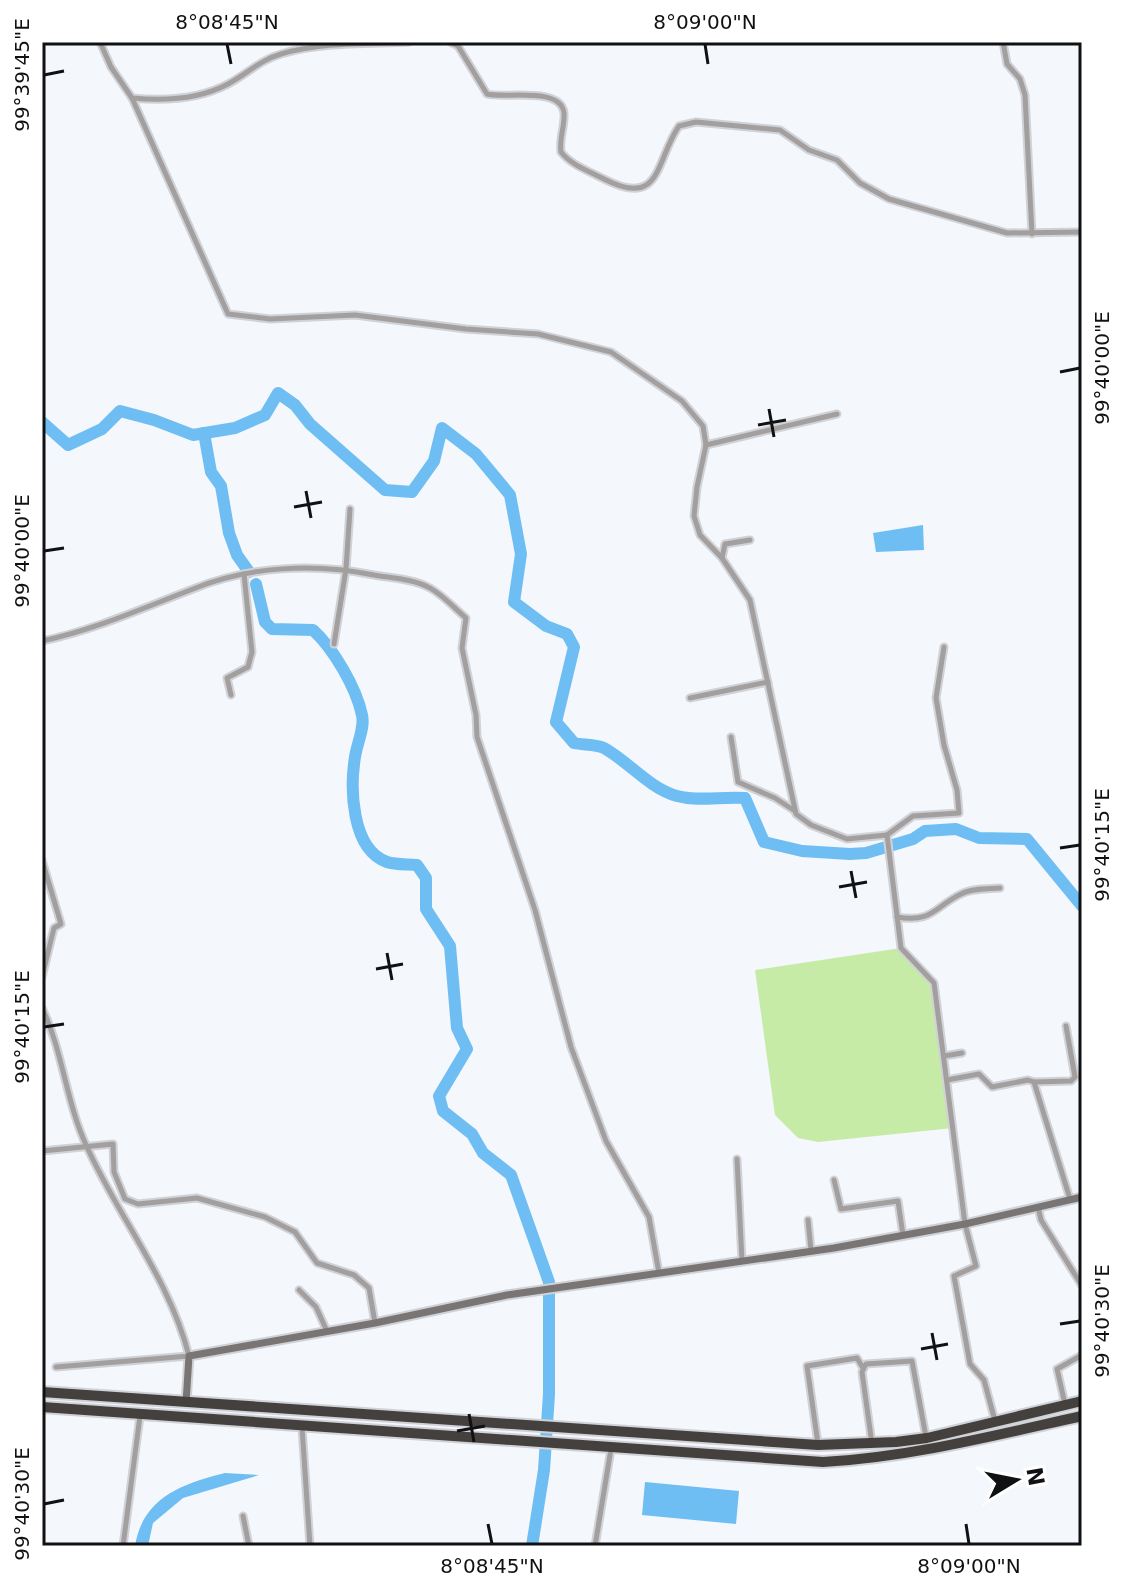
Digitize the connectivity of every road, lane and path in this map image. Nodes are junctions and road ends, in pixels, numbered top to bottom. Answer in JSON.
{"nodes":[{"id":1,"x":100,"y":42,"type":"edge"},
{"id":2,"x":409,"y":42,"type":"edge"},
{"id":3,"x":450,"y":42,"type":"edge"},
{"id":4,"x":1003,"y":42,"type":"edge"},
{"id":5,"x":132,"y":98,"type":"junction"},
{"id":6,"x":1082,"y":232,"type":"edge"},
{"id":7,"x":1032,"y":234,"type":"junction"},
{"id":8,"x":837,"y":414,"type":"dead end"},
{"id":9,"x":706,"y":445,"type":"junction"},
{"id":10,"x":350,"y":509,"type":"dead end"},
{"id":11,"x":750,"y":540,"type":"dead end"},
{"id":12,"x":722,"y":558,"type":"junction"},
{"id":13,"x":346,"y":569,"type":"junction"},
{"id":14,"x":244,"y":574,"type":"junction"},
{"id":15,"x":42,"y":641,"type":"edge"},
{"id":16,"x":334,"y":644,"type":"dead end"},
{"id":17,"x":944,"y":647,"type":"dead end"},
{"id":18,"x":768,"y":682,"type":"junction"},
{"id":19,"x":231,"y":695,"type":"dead end"},
{"id":20,"x":690,"y":698,"type":"dead end"},
{"id":21,"x":731,"y":737,"type":"dead end"},
{"id":22,"x":796,"y":812,"type":"junction"},
{"id":23,"x":887,"y":836,"type":"junction"},
{"id":24,"x":42,"y":860,"type":"edge"},
{"id":25,"x":1000,"y":888,"type":"dead end"},
{"id":26,"x":897,"y":917,"type":"junction"},
{"id":27,"x":42,"y":977,"type":"edge"},
{"id":28,"x":42,"y":1008,"type":"edge"},
{"id":29,"x":1066,"y":1026,"type":"dead end"},
{"id":30,"x":962,"y":1053,"type":"dead end"},
{"id":31,"x":943,"y":1056,"type":"junction"},
{"id":32,"x":947,"y":1080,"type":"junction"},
{"id":33,"x":1034,"y":1082,"type":"junction"},
{"id":34,"x":87,"y":1149,"type":"junction"},
{"id":35,"x":42,"y":1151,"type":"edge"},
{"id":36,"x":737,"y":1159,"type":"dead end"},
{"id":37,"x":834,"y":1180,"type":"dead end"},
{"id":38,"x":1082,"y":1197,"type":"edge"},
{"id":39,"x":1070,"y":1199,"type":"junction"},
{"id":40,"x":1038,"y":1206,"type":"junction"},
{"id":41,"x":808,"y":1220,"type":"dead end"},
{"id":42,"x":965,"y":1224,"type":"junction"},
{"id":43,"x":903,"y":1235,"type":"junction"},
{"id":44,"x":811,"y":1250,"type":"junction"},
{"id":45,"x":742,"y":1261,"type":"junction"},
{"id":46,"x":659,"y":1273,"type":"junction"},
{"id":47,"x":1082,"y":1286,"type":"edge"},
{"id":48,"x":299,"y":1290,"type":"dead end"},
{"id":49,"x":375,"y":1323,"type":"junction"},
{"id":50,"x":326,"y":1329,"type":"junction"},
{"id":51,"x":1082,"y":1355,"type":"edge"},
{"id":52,"x":189,"y":1356,"type":"junction"},
{"id":53,"x":56,"y":1367,"type":"dead end"},
{"id":54,"x":863,"y":1368,"type":"junction"},
{"id":55,"x":42,"y":1392,"type":"edge"},
{"id":56,"x":1077,"y":1402,"type":"edge"},
{"id":57,"x":186,"y":1403,"type":"junction"},
{"id":58,"x":42,"y":1407,"type":"edge"},
{"id":59,"x":140,"y":1415,"type":"junction"},
{"id":60,"x":1082,"y":1416,"type":"edge"},
{"id":61,"x":995,"y":1422,"type":"junction"},
{"id":62,"x":302,"y":1426,"type":"junction"},
{"id":63,"x":927,"y":1438,"type":"junction"},
{"id":64,"x":872,"y":1444,"type":"junction"},
{"id":65,"x":818,"y":1445,"type":"junction"},
{"id":66,"x":611,"y":1448,"type":"junction"},
{"id":67,"x":243,"y":1516,"type":"dead end"},
{"id":68,"x":123,"y":1546,"type":"edge"},
{"id":69,"x":249,"y":1546,"type":"edge"},
{"id":70,"x":310,"y":1546,"type":"edge"},
{"id":71,"x":595,"y":1546,"type":"edge"}],
"edges":[{"from":1,"to":5,"type":"street"},
{"from":2,"to":5,"type":"street"},
{"from":3,"to":7,"type":"street"},
{"from":4,"to":7,"type":"street"},
{"from":5,"to":9,"type":"street"},
{"from":6,"to":7,"type":"street"},
{"from":8,"to":9,"type":"street"},
{"from":9,"to":12,"type":"street"},
{"from":10,"to":13,"type":"street"},
{"from":11,"to":12,"type":"street"},
{"from":12,"to":18,"type":"street"},
{"from":13,"to":14,"type":"street"},
{"from":13,"to":16,"type":"street"},
{"from":13,"to":46,"type":"street"},
{"from":14,"to":15,"type":"street"},
{"from":14,"to":19,"type":"street"},
{"from":17,"to":23,"type":"street"},
{"from":18,"to":20,"type":"street"},
{"from":18,"to":22,"type":"street"},
{"from":21,"to":22,"type":"street"},
{"from":22,"to":23,"type":"street"},
{"from":23,"to":26,"type":"street"},
{"from":24,"to":27,"type":"street"},
{"from":25,"to":26,"type":"street"},
{"from":26,"to":31,"type":"street"},
{"from":28,"to":34,"type":"street"},
{"from":29,"to":33,"type":"street"},
{"from":30,"to":31,"type":"street"},
{"from":31,"to":32,"type":"street"},
{"from":32,"to":33,"type":"street"},
{"from":32,"to":42,"type":"street"},
{"from":33,"to":39,"type":"street"},
{"from":34,"to":35,"type":"street"},
{"from":34,"to":49,"type":"street"},
{"from":34,"to":52,"type":"street"},
{"from":36,"to":45,"type":"street"},
{"from":37,"to":43,"type":"street"},
{"from":38,"to":39,"type":"street"},
{"from":39,"to":40,"type":"street"},
{"from":40,"to":42,"type":"street"},
{"from":40,"to":47,"type":"street"},
{"from":41,"to":44,"type":"street"},
{"from":42,"to":43,"type":"street"},
{"from":42,"to":61,"type":"street"},
{"from":43,"to":44,"type":"street"},
{"from":44,"to":45,"type":"street"},
{"from":45,"to":46,"type":"street"},
{"from":46,"to":49,"type":"street"},
{"from":48,"to":50,"type":"street"},
{"from":49,"to":50,"type":"street"},
{"from":50,"to":52,"type":"street"},
{"from":51,"to":56,"type":"street"},
{"from":52,"to":53,"type":"street"},
{"from":52,"to":57,"type":"street"},
{"from":54,"to":63,"type":"street"},
{"from":54,"to":64,"type":"street"},
{"from":54,"to":65,"type":"street"},
{"from":55,"to":57,"type":"highway"},
{"from":56,"to":61,"type":"highway"},
{"from":57,"to":65,"type":"highway"},
{"from":58,"to":59,"type":"highway"},
{"from":59,"to":62,"type":"highway"},
{"from":59,"to":68,"type":"street"},
{"from":60,"to":66,"type":"highway"},
{"from":61,"to":63,"type":"highway"},
{"from":62,"to":66,"type":"highway"},
{"from":62,"to":70,"type":"street"},
{"from":63,"to":64,"type":"highway"},
{"from":64,"to":65,"type":"highway"},
{"from":66,"to":71,"type":"street"},
{"from":67,"to":69,"type":"street"}]}
